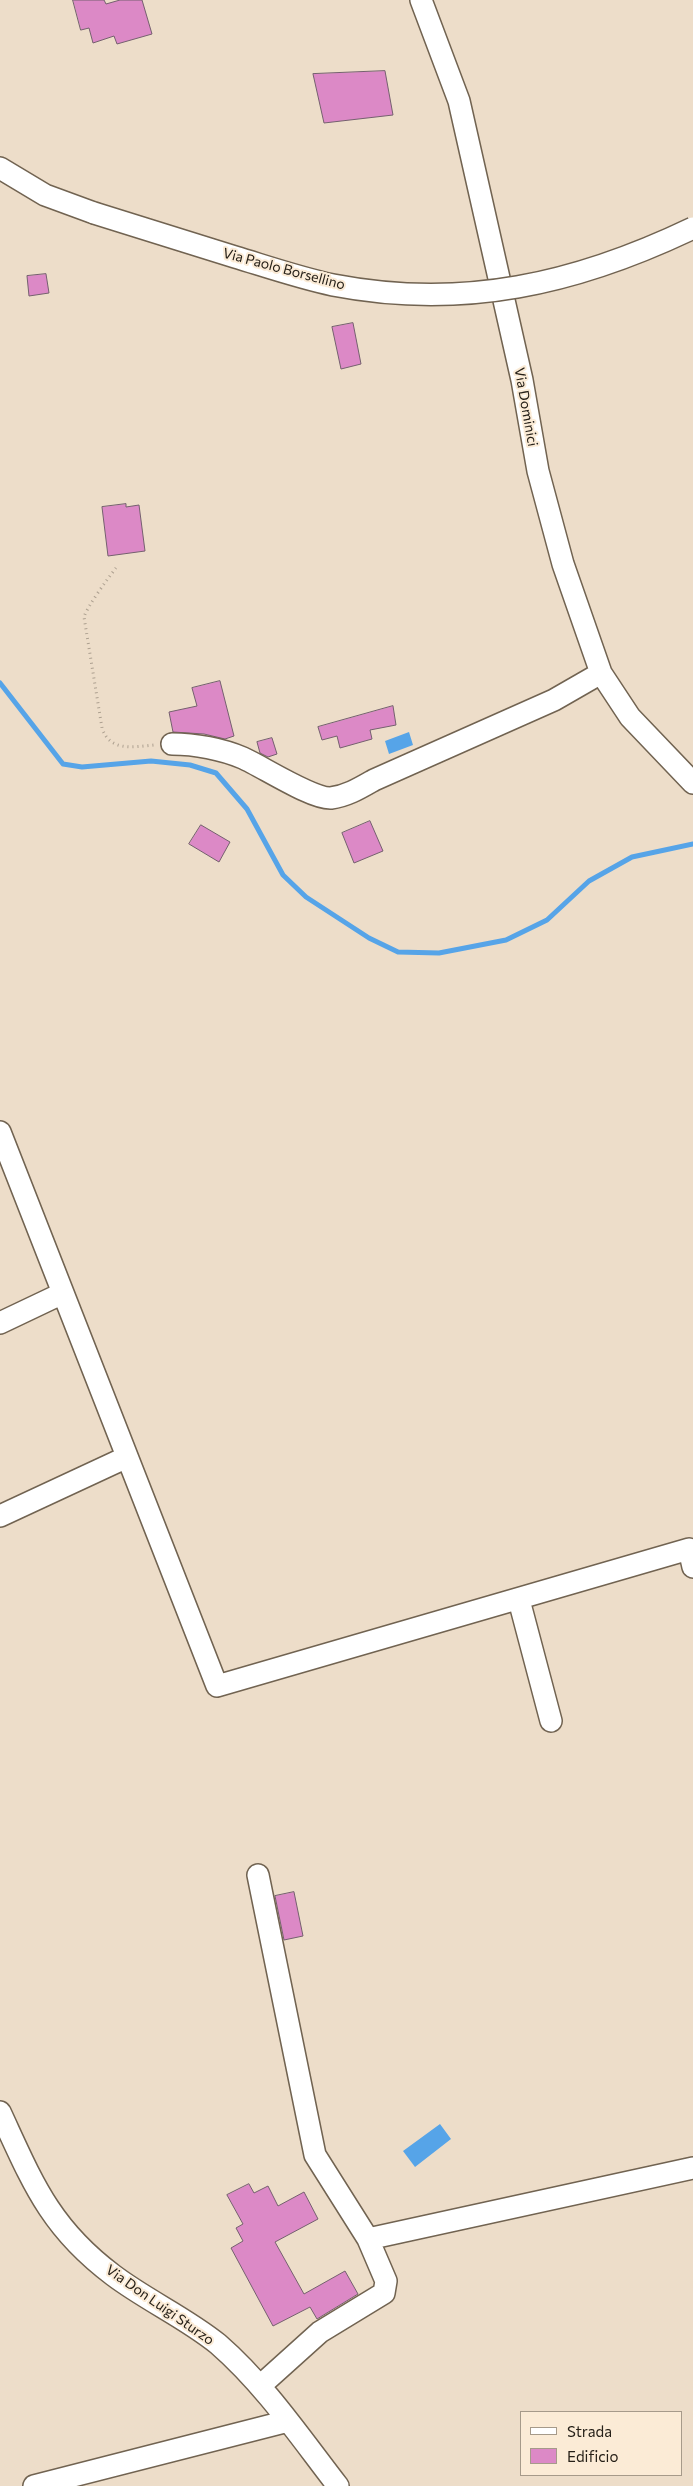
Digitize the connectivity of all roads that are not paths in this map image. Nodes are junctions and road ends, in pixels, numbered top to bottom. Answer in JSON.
{"nodes":[{"id":1,"x":421,"y":0,"type":"edge"},
{"id":2,"x":0,"y":168,"type":"edge"},
{"id":3,"x":693,"y":228,"type":"edge"},
{"id":4,"x":601,"y":673,"type":"junction"},
{"id":5,"x":172,"y":744,"type":"road end"},
{"id":6,"x":693,"y":782,"type":"edge"},
{"id":7,"x":0,"y":1132,"type":"edge"},
{"id":8,"x":63,"y":1293,"type":"junction"},
{"id":9,"x":0,"y":1323,"type":"edge"},
{"id":10,"x":127,"y":1457,"type":"junction"},
{"id":11,"x":0,"y":1516,"type":"edge"},
{"id":12,"x":693,"y":1567,"type":"edge"},
{"id":13,"x":519,"y":1600,"type":"junction"},
{"id":14,"x":551,"y":1721,"type":"dead end"},
{"id":15,"x":258,"y":1874,"type":"dead end"},
{"id":16,"x":0,"y":2112,"type":"edge"},
{"id":17,"x":693,"y":2168,"type":"edge"},
{"id":18,"x":368,"y":2238,"type":"junction"},
{"id":19,"x":260,"y":2386,"type":"junction"},
{"id":20,"x":288,"y":2420,"type":"junction"},
{"id":21,"x":34,"y":2486,"type":"edge"},
{"id":22,"x":338,"y":2486,"type":"edge"}],
"edges":[{"from":1,"to":4,"type":"street","name":"Via Dominici"},
{"from":2,"to":3,"type":"street","name":"Via Paolo Borsellino","bridge":true},
{"from":4,"to":5,"type":"street"},
{"from":4,"to":6,"type":"street","name":"Via Dominici"},
{"from":7,"to":8,"type":"street"},
{"from":8,"to":9,"type":"street"},
{"from":8,"to":10,"type":"street"},
{"from":10,"to":11,"type":"street"},
{"from":10,"to":13,"type":"street"},
{"from":12,"to":13,"type":"street"},
{"from":13,"to":14,"type":"street"},
{"from":15,"to":18,"type":"street"},
{"from":16,"to":19,"type":"street","name":"Via Don Luigi Sturzo"},
{"from":17,"to":18,"type":"street"},
{"from":18,"to":19,"type":"street"},
{"from":19,"to":20,"type":"street","name":"Via Don Luigi Sturzo"},
{"from":20,"to":21,"type":"street"},
{"from":20,"to":22,"type":"street","name":"Via Don Luigi Sturzo"}]}
